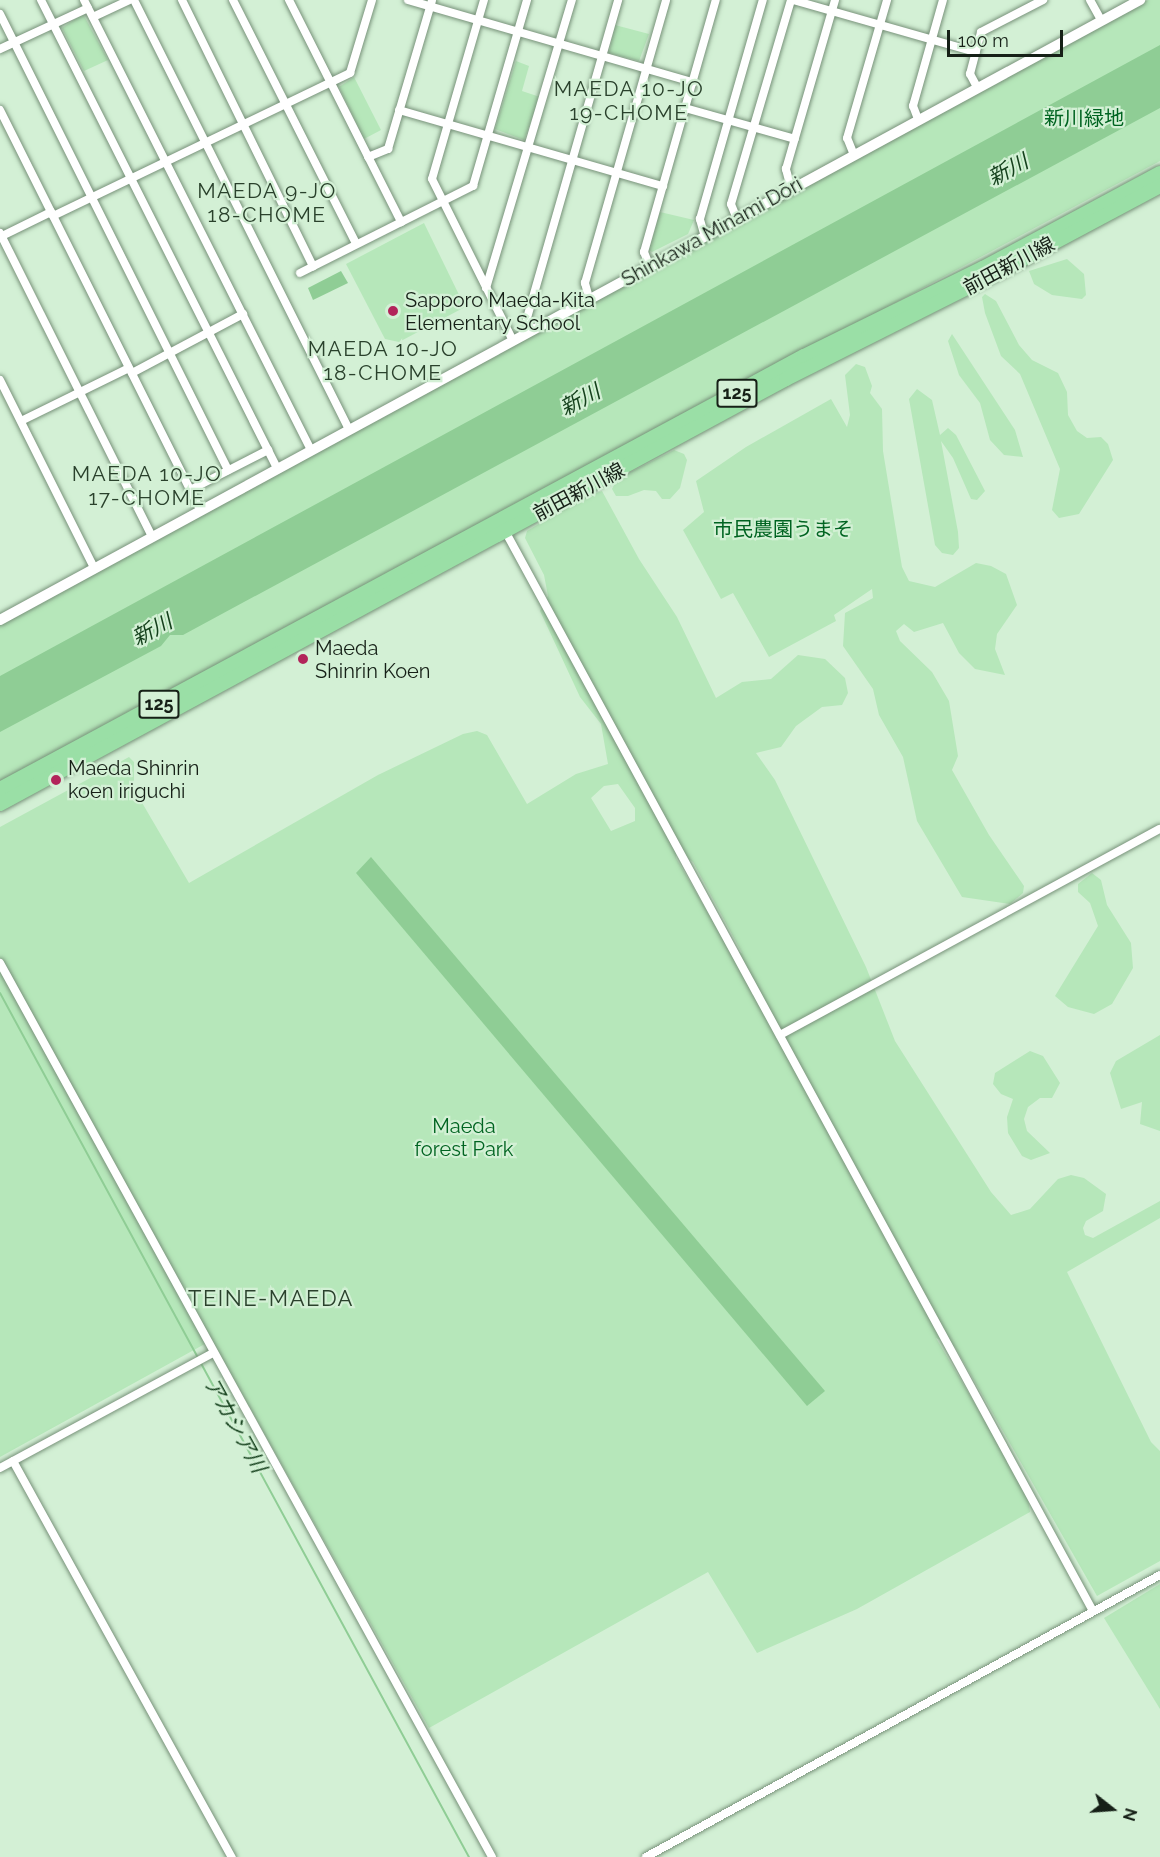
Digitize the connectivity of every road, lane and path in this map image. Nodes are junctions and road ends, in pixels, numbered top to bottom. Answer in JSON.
{"nodes":[{"id":1,"x":41,"y":0,"type":"edge"},
{"id":2,"x":132,"y":0,"type":"edge"},
{"id":3,"x":182,"y":0,"type":"edge"},
{"id":4,"x":233,"y":0,"type":"edge"},
{"id":5,"x":288,"y":0,"type":"edge"},
{"id":6,"x":372,"y":0,"type":"edge"},
{"id":7,"x":408,"y":0,"type":"edge"},
{"id":8,"x":484,"y":0,"type":"edge"},
{"id":9,"x":527,"y":0,"type":"edge"},
{"id":10,"x":572,"y":0,"type":"edge"},
{"id":11,"x":618,"y":0,"type":"edge"},
{"id":12,"x":666,"y":0,"type":"edge"},
{"id":13,"x":716,"y":0,"type":"edge"},
{"id":14,"x":763,"y":0,"type":"edge"},
{"id":15,"x":792,"y":0,"type":"edge"},
{"id":16,"x":836,"y":0,"type":"edge"},
{"id":17,"x":887,"y":0,"type":"edge"},
{"id":18,"x":943,"y":0,"type":"edge"},
{"id":19,"x":1043,"y":0,"type":"edge"},
{"id":20,"x":1090,"y":0,"type":"edge"},
{"id":21,"x":1140,"y":0,"type":"edge"},
{"id":22,"x":431,"y":3,"type":"edge"},
{"id":23,"x":86,"y":4,"type":"edge"},
{"id":24,"x":832,"y":11,"type":"junction"},
{"id":25,"x":0,"y":14,"type":"edge"},
{"id":26,"x":93,"y":18,"type":"junction"},
{"id":27,"x":478,"y":20,"type":"junction"},
{"id":28,"x":1101,"y":20,"type":"junction"},
{"id":29,"x":52,"y":24,"type":"junction"},
{"id":30,"x":879,"y":24,"type":"junction"},
{"id":31,"x":518,"y":32,"type":"junction"},
{"id":32,"x":932,"y":40,"type":"junction"},
{"id":33,"x":14,"y":42,"type":"junction"},
{"id":34,"x":560,"y":43,"type":"junction"},
{"id":35,"x":0,"y":49,"type":"edge"},
{"id":36,"x":976,"y":52,"type":"junction"},
{"id":37,"x":602,"y":56,"type":"junction"},
{"id":38,"x":646,"y":69,"type":"junction"},
{"id":39,"x":693,"y":82,"type":"junction"},
{"id":40,"x":331,"y":83,"type":"junction"},
{"id":41,"x":977,"y":87,"type":"junction"},
{"id":42,"x":286,"y":105,"type":"junction"},
{"id":43,"x":685,"y":108,"type":"junction"},
{"id":44,"x":0,"y":110,"type":"edge"},
{"id":45,"x":399,"y":110,"type":"junction"},
{"id":46,"x":918,"y":118,"type":"junction"},
{"id":47,"x":728,"y":120,"type":"junction"},
{"id":48,"x":448,"y":124,"type":"junction"},
{"id":49,"x":244,"y":126,"type":"junction"},
{"id":50,"x":753,"y":127,"type":"junction"},
{"id":51,"x":488,"y":136,"type":"junction"},
{"id":52,"x":795,"y":139,"type":"junction"},
{"id":53,"x":206,"y":141,"type":"junction"},
{"id":54,"x":529,"y":149,"type":"junction"},
{"id":55,"x":854,"y":155,"type":"junction"},
{"id":56,"x":368,"y":157,"type":"junction"},
{"id":57,"x":572,"y":160,"type":"junction"},
{"id":58,"x":165,"y":161,"type":"junction"},
{"id":59,"x":1160,"y":173,"type":"edge"},
{"id":60,"x":616,"y":174,"type":"junction"},
{"id":61,"x":130,"y":179,"type":"junction"},
{"id":62,"x":663,"y":186,"type":"junction"},
{"id":63,"x":1160,"y":186,"type":"edge"},
{"id":64,"x":791,"y":188,"type":"junction"},
{"id":65,"x":91,"y":197,"type":"junction"},
{"id":66,"x":443,"y":201,"type":"junction"},
{"id":67,"x":52,"y":214,"type":"junction"},
{"id":68,"x":737,"y":219,"type":"junction"},
{"id":69,"x":401,"y":222,"type":"junction"},
{"id":70,"x":0,"y":235,"type":"edge"},
{"id":71,"x":705,"y":237,"type":"junction"},
{"id":72,"x":356,"y":244,"type":"junction"},
{"id":73,"x":649,"y":265,"type":"junction"},
{"id":74,"x":313,"y":266,"type":"junction"},
{"id":75,"x":300,"y":273,"type":"dead end"},
{"id":76,"x":486,"y":288,"type":"junction"},
{"id":77,"x":589,"y":298,"type":"junction"},
{"id":78,"x":243,"y":314,"type":"junction"},
{"id":79,"x":532,"y":331,"type":"junction"},
{"id":80,"x":209,"y":335,"type":"junction"},
{"id":81,"x":513,"y":341,"type":"junction"},
{"id":82,"x":170,"y":354,"type":"junction"},
{"id":83,"x":130,"y":371,"type":"junction"},
{"id":84,"x":0,"y":380,"type":"edge"},
{"id":85,"x":80,"y":393,"type":"junction"},
{"id":86,"x":21,"y":422,"type":"junction"},
{"id":87,"x":349,"y":429,"type":"junction"},
{"id":88,"x":268,"y":450,"type":"junction"},
{"id":89,"x":311,"y":450,"type":"junction"},
{"id":90,"x":277,"y":468,"type":"junction"},
{"id":91,"x":228,"y":470,"type":"junction"},
{"id":92,"x":190,"y":490,"type":"junction"},
{"id":93,"x":200,"y":510,"type":"junction"},
{"id":94,"x":502,"y":526,"type":"junction"},
{"id":95,"x":152,"y":537,"type":"junction"},
{"id":96,"x":94,"y":568,"type":"junction"},
{"id":97,"x":0,"y":620,"type":"edge"},
{"id":98,"x":0,"y":789,"type":"edge"},
{"id":99,"x":0,"y":804,"type":"edge"},
{"id":100,"x":1160,"y":829,"type":"edge"},
{"id":101,"x":0,"y":963,"type":"edge"},
{"id":102,"x":780,"y":1035,"type":"junction"},
{"id":103,"x":211,"y":1354,"type":"junction"},
{"id":104,"x":13,"y":1461,"type":"junction"},
{"id":105,"x":0,"y":1468,"type":"edge"},
{"id":106,"x":1160,"y":1575,"type":"edge"},
{"id":107,"x":1093,"y":1611,"type":"junction"},
{"id":108,"x":232,"y":1857,"type":"edge"},
{"id":109,"x":492,"y":1857,"type":"edge"},
{"id":110,"x":646,"y":1857,"type":"edge"}],
"edges":[{"from":1,"to":29,"type":"street"},
{"from":2,"to":26,"type":"street"},
{"from":2,"to":53,"type":"street"},
{"from":3,"to":49,"type":"street"},
{"from":4,"to":42,"type":"street"},
{"from":5,"to":40,"type":"street"},
{"from":6,"to":40,"type":"street"},
{"from":7,"to":22,"type":"street"},
{"from":8,"to":27,"type":"street"},
{"from":9,"to":31,"type":"street"},
{"from":10,"to":34,"type":"street"},
{"from":11,"to":37,"type":"street"},
{"from":12,"to":38,"type":"street"},
{"from":13,"to":39,"type":"street"},
{"from":14,"to":47,"type":"street"},
{"from":15,"to":24,"type":"street"},
{"from":15,"to":50,"type":"street"},
{"from":16,"to":24,"type":"street"},
{"from":17,"to":30,"type":"street"},
{"from":18,"to":32,"type":"street"},
{"from":19,"to":36,"type":"street"},
{"from":20,"to":28,"type":"street"},
{"from":21,"to":28,"type":"street","name":"Shinkawa Minami Dōri"},
{"from":22,"to":27,"type":"street"},
{"from":22,"to":45,"type":"street"},
{"from":23,"to":26,"type":"street"},
{"from":23,"to":29,"type":"street"},
{"from":24,"to":30,"type":"street"},
{"from":24,"to":52,"type":"street"},
{"from":25,"to":33,"type":"street"},
{"from":26,"to":58,"type":"street"},
{"from":27,"to":31,"type":"street"},
{"from":27,"to":48,"type":"street"},
{"from":28,"to":41,"type":"street","name":"Shinkawa Minami Dōri"},
{"from":29,"to":33,"type":"street"},
{"from":29,"to":61,"type":"street"},
{"from":30,"to":32,"type":"street"},
{"from":30,"to":55,"type":"street"},
{"from":31,"to":34,"type":"street"},
{"from":31,"to":51,"type":"street"},
{"from":32,"to":36,"type":"street"},
{"from":32,"to":46,"type":"street"},
{"from":33,"to":35,"type":"street"},
{"from":33,"to":65,"type":"street"},
{"from":34,"to":37,"type":"street"},
{"from":34,"to":54,"type":"street"},
{"from":36,"to":41,"type":"street"},
{"from":37,"to":38,"type":"street"},
{"from":37,"to":57,"type":"street"},
{"from":38,"to":39,"type":"street"},
{"from":38,"to":60,"type":"street"},
{"from":39,"to":43,"type":"street"},
{"from":40,"to":42,"type":"street"},
{"from":40,"to":56,"type":"street"},
{"from":41,"to":46,"type":"street","name":"Shinkawa Minami Dōri"},
{"from":42,"to":49,"type":"street"},
{"from":42,"to":72,"type":"street"},
{"from":43,"to":47,"type":"street"},
{"from":43,"to":62,"type":"street"},
{"from":44,"to":67,"type":"street"},
{"from":45,"to":48,"type":"street"},
{"from":45,"to":56,"type":"street"},
{"from":46,"to":55,"type":"street","name":"Shinkawa Minami Dōri"},
{"from":47,"to":50,"type":"street"},
{"from":47,"to":71,"type":"street"},
{"from":48,"to":51,"type":"street"},
{"from":48,"to":66,"type":"street"},
{"from":49,"to":53,"type":"street"},
{"from":49,"to":74,"type":"street"},
{"from":50,"to":52,"type":"street"},
{"from":50,"to":68,"type":"street"},
{"from":51,"to":54,"type":"street"},
{"from":51,"to":66,"type":"street"},
{"from":52,"to":64,"type":"street"},
{"from":53,"to":58,"type":"street"},
{"from":53,"to":87,"type":"street"},
{"from":54,"to":57,"type":"street"},
{"from":54,"to":76,"type":"street"},
{"from":55,"to":64,"type":"street","name":"Shinkawa Minami Dōri"},
{"from":56,"to":69,"type":"street"},
{"from":57,"to":60,"type":"street"},
{"from":57,"to":79,"type":"street"},
{"from":58,"to":61,"type":"street"},
{"from":58,"to":78,"type":"street"},
{"from":59,"to":94,"type":"main road","name":"前田新川線","number":"125"},
{"from":60,"to":62,"type":"street"},
{"from":60,"to":77,"type":"street"},
{"from":61,"to":65,"type":"street"},
{"from":61,"to":80,"type":"street"},
{"from":62,"to":73,"type":"street"},
{"from":63,"to":94,"type":"main road","name":"前田新川線","number":"125"},
{"from":64,"to":68,"type":"street","name":"Shinkawa Minami Dōri"},
{"from":65,"to":67,"type":"street"},
{"from":65,"to":82,"type":"street"},
{"from":66,"to":69,"type":"street"},
{"from":66,"to":76,"type":"street"},
{"from":67,"to":70,"type":"street"},
{"from":67,"to":83,"type":"street"},
{"from":68,"to":71,"type":"street","name":"Shinkawa Minami Dōri"},
{"from":69,"to":72,"type":"street"},
{"from":70,"to":85,"type":"street"},
{"from":71,"to":73,"type":"street","name":"Shinkawa Minami Dōri"},
{"from":72,"to":74,"type":"street"},
{"from":73,"to":77,"type":"street","name":"Shinkawa Minami Dōri"},
{"from":74,"to":75,"type":"street"},
{"from":76,"to":81,"type":"street"},
{"from":77,"to":79,"type":"street","name":"Shinkawa Minami Dōri"},
{"from":78,"to":80,"type":"street"},
{"from":78,"to":89,"type":"street"},
{"from":79,"to":81,"type":"street","name":"Shinkawa Minami Dōri"},
{"from":80,"to":82,"type":"street"},
{"from":80,"to":88,"type":"street"},
{"from":81,"to":87,"type":"street","name":"Shinkawa Minami Dōri"},
{"from":82,"to":83,"type":"street"},
{"from":82,"to":91,"type":"street"},
{"from":83,"to":85,"type":"street"},
{"from":83,"to":92,"type":"street"},
{"from":84,"to":86,"type":"street"},
{"from":85,"to":86,"type":"street"},
{"from":85,"to":95,"type":"street"},
{"from":86,"to":96,"type":"street"},
{"from":87,"to":89,"type":"street","name":"Shinkawa Minami Dōri"},
{"from":88,"to":90,"type":"street"},
{"from":88,"to":91,"type":"street"},
{"from":89,"to":90,"type":"street","name":"Shinkawa Minami Dōri"},
{"from":90,"to":93,"type":"street","name":"Shinkawa Minami Dōri"},
{"from":91,"to":92,"type":"street"},
{"from":92,"to":93,"type":"street"},
{"from":93,"to":95,"type":"street","name":"Shinkawa Minami Dōri"},
{"from":94,"to":98,"type":"main road","name":"前田新川線","number":"125"},
{"from":94,"to":99,"type":"main road","name":"前田新川線","number":"125"},
{"from":94,"to":102,"type":"street"},
{"from":95,"to":96,"type":"street","name":"Shinkawa Minami Dōri"},
{"from":96,"to":97,"type":"street","name":"Shinkawa Minami Dōri"},
{"from":100,"to":102,"type":"street"},
{"from":101,"to":103,"type":"street"},
{"from":102,"to":107,"type":"street"},
{"from":103,"to":104,"type":"street"},
{"from":103,"to":109,"type":"street"},
{"from":104,"to":105,"type":"street"},
{"from":104,"to":108,"type":"street"},
{"from":106,"to":107,"type":"street"},
{"from":107,"to":110,"type":"street"}]}
